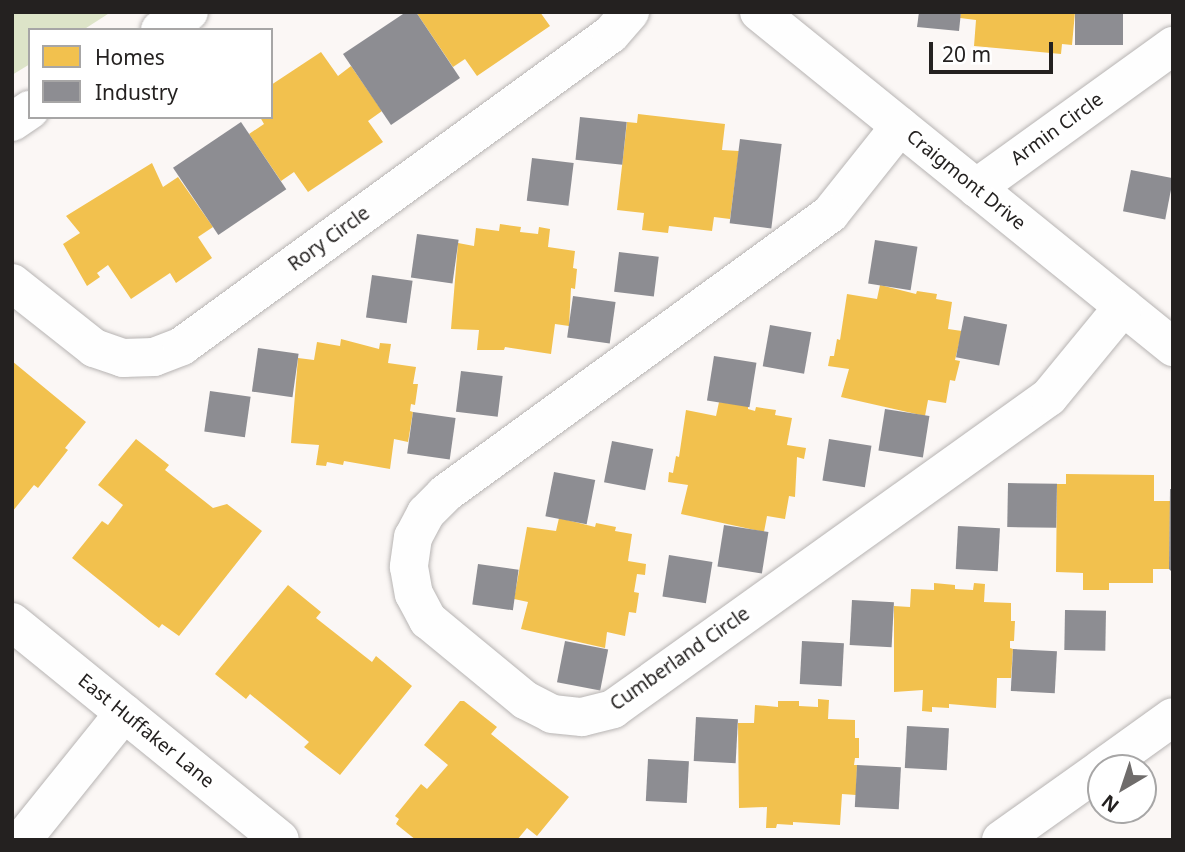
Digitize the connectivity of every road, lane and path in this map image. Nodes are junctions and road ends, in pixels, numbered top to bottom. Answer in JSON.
{"nodes":[{"id":1,"x":188,"y":12,"type":"edge"},
{"id":2,"x":630,"y":12,"type":"edge"},
{"id":3,"x":766,"y":14,"type":"edge"},
{"id":4,"x":163,"y":28,"type":"edge"},
{"id":5,"x":1173,"y":46,"type":"edge"},
{"id":6,"x":28,"y":111,"type":"edge"},
{"id":7,"x":12,"y":122,"type":"edge"},
{"id":8,"x":900,"y":126,"type":"junction"},
{"id":9,"x":976,"y":188,"type":"junction"},
{"id":10,"x":12,"y":283,"type":"edge"},
{"id":11,"x":1123,"y":307,"type":"junction"},
{"id":12,"x":1173,"y":347,"type":"edge"},
{"id":13,"x":12,"y":622,"type":"edge"},
{"id":14,"x":124,"y":713,"type":"junction"},
{"id":15,"x":1173,"y":718,"type":"edge"},
{"id":16,"x":1121,"y":754,"type":"edge"},
{"id":17,"x":1087,"y":778,"type":"edge"},
{"id":18,"x":22,"y":840,"type":"edge"},
{"id":19,"x":280,"y":840,"type":"edge"},
{"id":20,"x":1001,"y":840,"type":"edge"}],
"edges":[{"from":1,"to":4,"type":"street"},
{"from":2,"to":10,"type":"street","name":"Rory Circle"},
{"from":3,"to":8,"type":"street","name":"Craigmont Drive"},
{"from":5,"to":9,"type":"street","name":"Armin Circle"},
{"from":6,"to":7,"type":"street"},
{"from":8,"to":9,"type":"street","name":"Craigmont Drive"},
{"from":8,"to":11,"type":"street","name":"Cumberland Circle"},
{"from":9,"to":11,"type":"street","name":"Craigmont Drive"},
{"from":11,"to":12,"type":"street","name":"Craigmont Drive"},
{"from":13,"to":14,"type":"street","name":"East Huffaker Lane"},
{"from":14,"to":18,"type":"street"},
{"from":14,"to":19,"type":"street","name":"East Huffaker Lane"},
{"from":15,"to":16,"type":"street"},
{"from":17,"to":20,"type":"street"}]}
